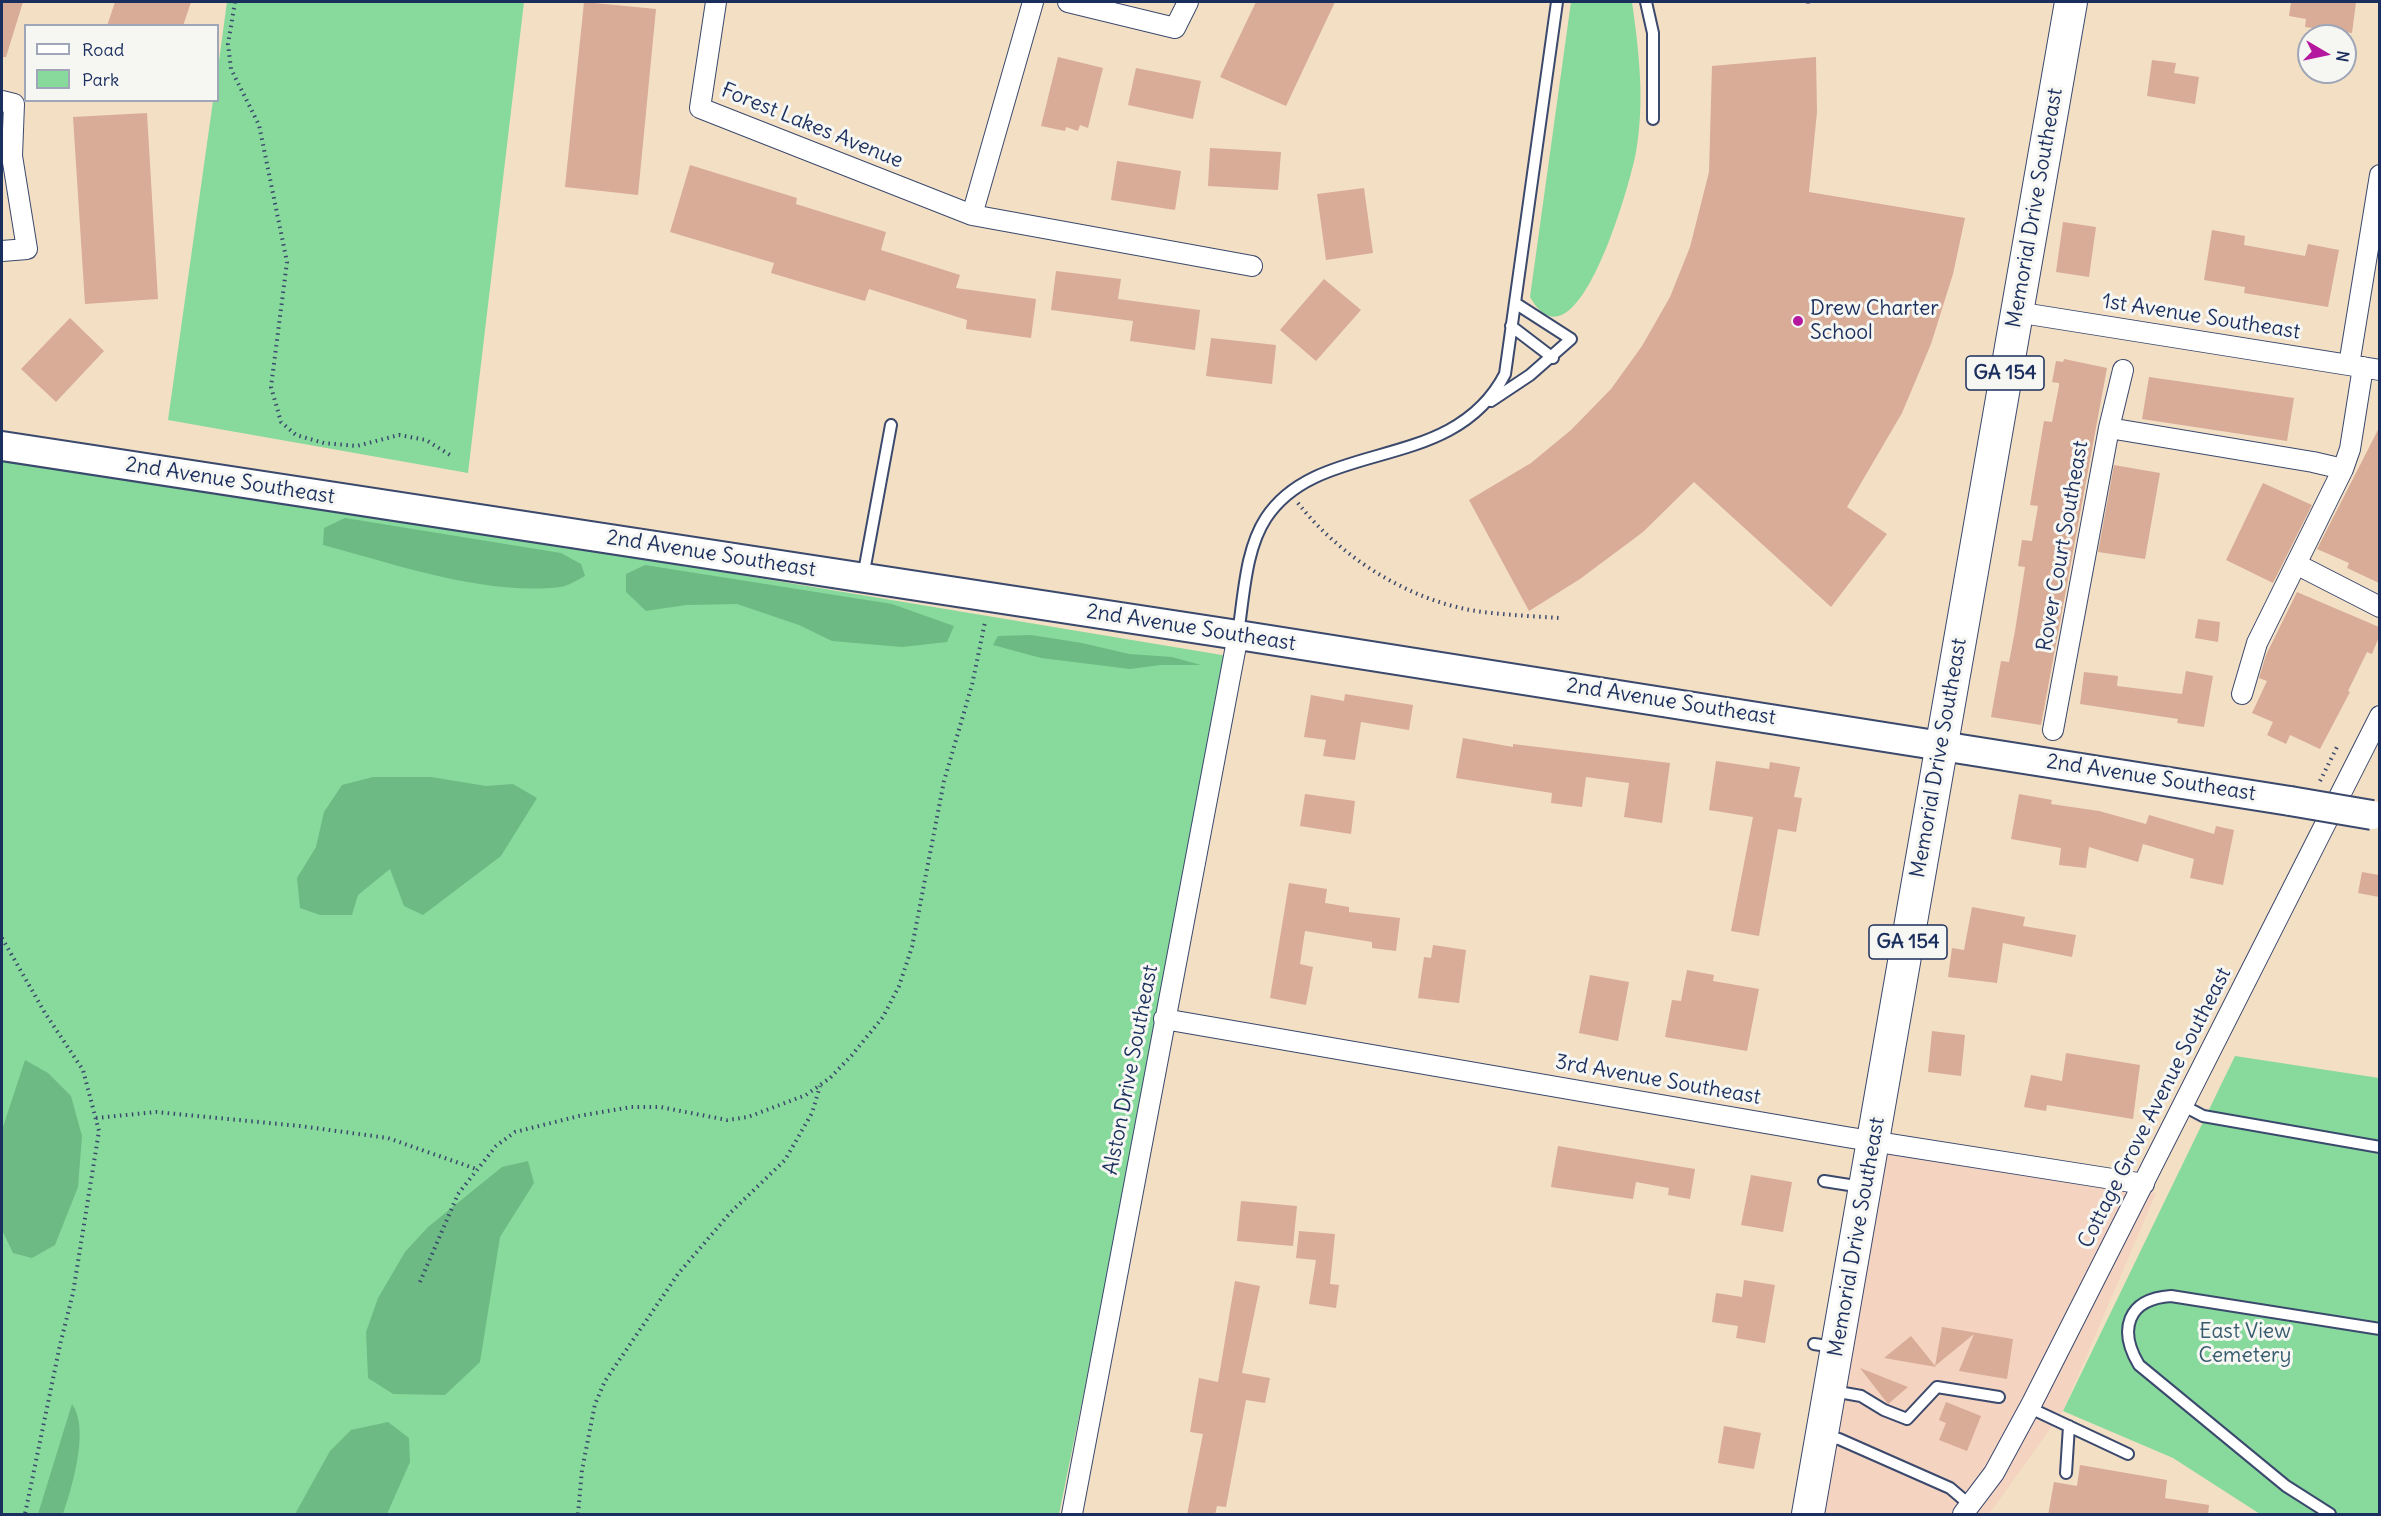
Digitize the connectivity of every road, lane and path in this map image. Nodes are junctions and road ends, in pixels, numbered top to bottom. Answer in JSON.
{"nodes":[{"id":1,"x":235,"y":2,"type":"edge"},
{"id":2,"x":716,"y":2,"type":"edge"},
{"id":3,"x":1033,"y":2,"type":"edge"},
{"id":4,"x":1068,"y":2,"type":"edge"},
{"id":5,"x":1188,"y":2,"type":"edge"},
{"id":6,"x":1557,"y":2,"type":"edge"},
{"id":7,"x":1646,"y":2,"type":"edge"},
{"id":8,"x":2071,"y":2,"type":"edge"},
{"id":9,"x":2,"y":101,"type":"edge"},
{"id":10,"x":1653,"y":119,"type":"dead end"},
{"id":11,"x":7,"y":161,"type":"edge"},
{"id":12,"x":2379,"y":176,"type":"edge"},
{"id":13,"x":972,"y":215,"type":"junction"},
{"id":14,"x":2,"y":251,"type":"edge"},
{"id":15,"x":1252,"y":266,"type":"dead end"},
{"id":16,"x":1515,"y":303,"type":"junction"},
{"id":17,"x":2016,"y":312,"type":"junction"},
{"id":18,"x":1511,"y":326,"type":"junction"},
{"id":19,"x":1553,"y":358,"type":"junction"},
{"id":20,"x":2364,"y":367,"type":"edge"},
{"id":21,"x":2123,"y":370,"type":"dead end"},
{"id":22,"x":1483,"y":406,"type":"junction"},
{"id":23,"x":891,"y":425,"type":"dead end"},
{"id":24,"x":2109,"y":428,"type":"junction"},
{"id":25,"x":2,"y":446,"type":"edge"},
{"id":26,"x":450,"y":455,"type":"dead end"},
{"id":27,"x":2343,"y":469,"type":"junction"},
{"id":28,"x":1290,"y":493,"type":"junction"},
{"id":29,"x":2296,"y":564,"type":"junction"},
{"id":30,"x":863,"y":578,"type":"junction"},
{"id":31,"x":2379,"y":607,"type":"edge"},
{"id":32,"x":1559,"y":618,"type":"dead end"},
{"id":33,"x":985,"y":622,"type":"dead end"},
{"id":34,"x":1238,"y":635,"type":"junction"},
{"id":35,"x":2242,"y":694,"type":"dead end"},
{"id":36,"x":2379,"y":716,"type":"edge"},
{"id":37,"x":2053,"y":730,"type":"dead end"},
{"id":38,"x":1941,"y":744,"type":"junction"},
{"id":39,"x":2338,"y":745,"type":"dead end"},
{"id":40,"x":2319,"y":782,"type":"dead end"},
{"id":41,"x":2376,"y":816,"type":"edge"},
{"id":42,"x":2,"y":938,"type":"edge"},
{"id":43,"x":1164,"y":1019,"type":"junction"},
{"id":44,"x":820,"y":1085,"type":"junction"},
{"id":45,"x":2184,"y":1106,"type":"junction"},
{"id":46,"x":96,"y":1118,"type":"junction"},
{"id":47,"x":1874,"y":1140,"type":"junction"},
{"id":48,"x":2379,"y":1147,"type":"edge"},
{"id":49,"x":476,"y":1169,"type":"junction"},
{"id":50,"x":1824,"y":1181,"type":"dead end"},
{"id":51,"x":2144,"y":1184,"type":"junction"},
{"id":52,"x":1866,"y":1188,"type":"junction"},
{"id":53,"x":420,"y":1282,"type":"dead end"},
{"id":54,"x":2379,"y":1329,"type":"edge"},
{"id":55,"x":1830,"y":1390,"type":"junction"},
{"id":56,"x":1999,"y":1397,"type":"dead end"},
{"id":57,"x":2030,"y":1408,"type":"junction"},
{"id":58,"x":2069,"y":1426,"type":"junction"},
{"id":59,"x":1822,"y":1437,"type":"junction"},
{"id":60,"x":2128,"y":1454,"type":"dead end"},
{"id":61,"x":2066,"y":1473,"type":"dead end"},
{"id":62,"x":1966,"y":1510,"type":"edge"},
{"id":63,"x":25,"y":1515,"type":"edge"},
{"id":64,"x":578,"y":1515,"type":"edge"},
{"id":65,"x":1072,"y":1515,"type":"edge"},
{"id":66,"x":1808,"y":1515,"type":"edge"},
{"id":67,"x":2330,"y":1515,"type":"edge"}],
"edges":[{"from":1,"to":26,"type":"path"},
{"from":2,"to":13,"type":"street","name":"Forest Lakes Avenue"},
{"from":3,"to":13,"type":"street"},
{"from":4,"to":5,"type":"street"},
{"from":6,"to":16,"type":"lane"},
{"from":7,"to":10,"type":"lane"},
{"from":8,"to":17,"type":"main road","name":"Memorial Drive Southeast","number":"GA 154"},
{"from":9,"to":11,"type":"street"},
{"from":11,"to":14,"type":"street"},
{"from":12,"to":20,"type":"street"},
{"from":13,"to":15,"type":"street","name":"Forest Lakes Avenue"},
{"from":16,"to":18,"type":"lane"},
{"from":16,"to":19,"type":"lane"},
{"from":17,"to":20,"type":"street","name":"1st Avenue Southeast"},
{"from":17,"to":38,"type":"main road","name":"Memorial Drive Southeast","number":"GA 154"},
{"from":18,"to":19,"type":"lane"},
{"from":18,"to":22,"type":"lane"},
{"from":19,"to":22,"type":"lane"},
{"from":20,"to":27,"type":"street"},
{"from":21,"to":24,"type":"street","name":"Rover Court Southeast"},
{"from":22,"to":28,"type":"lane"},
{"from":23,"to":30,"type":"lane"},
{"from":24,"to":27,"type":"street"},
{"from":24,"to":37,"type":"street","name":"Rover Court Southeast"},
{"from":25,"to":30,"type":"street","name":"2nd Avenue Southeast"},
{"from":27,"to":29,"type":"street"},
{"from":28,"to":32,"type":"path"},
{"from":28,"to":34,"type":"lane"},
{"from":29,"to":31,"type":"street"},
{"from":29,"to":35,"type":"street"},
{"from":30,"to":34,"type":"street","name":"2nd Avenue Southeast"},
{"from":33,"to":44,"type":"path"},
{"from":34,"to":38,"type":"street","name":"2nd Avenue Southeast"},
{"from":34,"to":43,"type":"street","name":"Alston Drive Southeast"},
{"from":36,"to":45,"type":"street","name":"Cottage Grove Avenue Southeast"},
{"from":38,"to":41,"type":"street","name":"2nd Avenue Southeast","bridge":true},
{"from":38,"to":47,"type":"main road","name":"Memorial Drive Southeast","number":"GA 154"},
{"from":39,"to":40,"type":"path"},
{"from":42,"to":46,"type":"path"},
{"from":43,"to":47,"type":"street","name":"3rd Avenue Southeast"},
{"from":43,"to":65,"type":"street","name":"Alston Drive Southeast"},
{"from":44,"to":49,"type":"path"},
{"from":44,"to":64,"type":"path"},
{"from":45,"to":48,"type":"lane"},
{"from":45,"to":51,"type":"street","name":"Cottage Grove Avenue Southeast"},
{"from":46,"to":49,"type":"path"},
{"from":46,"to":63,"type":"path"},
{"from":47,"to":51,"type":"street","name":"3rd Avenue Southeast"},
{"from":47,"to":52,"type":"main road","name":"Memorial Drive Southeast","number":"GA 154"},
{"from":49,"to":53,"type":"path"},
{"from":50,"to":52,"type":"lane"},
{"from":51,"to":57,"type":"street","name":"Cottage Grove Avenue Southeast"},
{"from":52,"to":55,"type":"main road","name":"Memorial Drive Southeast","number":"GA 154"},
{"from":54,"to":67,"type":"lane"},
{"from":55,"to":56,"type":"lane"},
{"from":55,"to":59,"type":"main road","name":"Memorial Drive Southeast","number":"GA 154"},
{"from":57,"to":58,"type":"lane"},
{"from":57,"to":62,"type":"street","name":"Cottage Grove Avenue Southeast"},
{"from":58,"to":60,"type":"lane"},
{"from":58,"to":61,"type":"lane"},
{"from":59,"to":62,"type":"lane"},
{"from":59,"to":66,"type":"main road","name":"Memorial Drive Southeast","number":"GA 154"}]}
